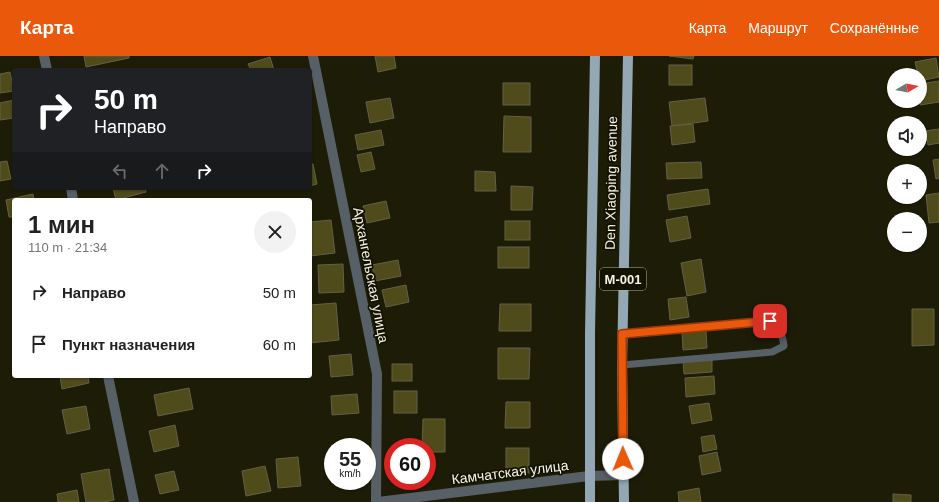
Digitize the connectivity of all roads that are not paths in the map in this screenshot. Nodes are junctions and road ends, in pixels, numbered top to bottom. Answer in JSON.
{"nodes":[{"id":1,"x":44,"y":56,"type":"edge"},
{"id":2,"x":313,"y":56,"type":"edge"},
{"id":3,"x":595,"y":56,"type":"edge"},
{"id":4,"x":628,"y":56,"type":"edge"},
{"id":5,"x":47,"y":68,"type":"edge"},
{"id":6,"x":622,"y":334,"type":"junction"},
{"id":7,"x":622,"y":365,"type":"junction"},
{"id":8,"x":108,"y":378,"type":"edge"},
{"id":9,"x":623,"y":475,"type":"junction"},
{"id":10,"x":589,"y":476,"type":"junction"},
{"id":11,"x":134,"y":502,"type":"edge"},
{"id":12,"x":377,"y":502,"type":"edge"},
{"id":13,"x":590,"y":502,"type":"edge"},
{"id":14,"x":624,"y":502,"type":"edge"}],
"edges":[{"from":1,"to":5,"type":"street"},
{"from":2,"to":12,"type":"street","name":"Архангельская улица"},
{"from":3,"to":10,"type":"main road","name":"Den Xiaoping avenue","number":"M-001"},
{"from":4,"to":6,"type":"main road","name":"Den Xiaoping avenue","number":"M-001"},
{"from":6,"to":7,"type":"main road","name":"Den Xiaoping avenue","number":"M-001"},
{"from":6,"to":7,"type":"lane"},
{"from":7,"to":9,"type":"main road","name":"Den Xiaoping avenue","number":"M-001"},
{"from":8,"to":11,"type":"street"},
{"from":9,"to":10,"type":"street","name":"Камчатская улица"},
{"from":9,"to":14,"type":"main road","name":"Den Xiaoping avenue","number":"M-001"},
{"from":10,"to":12,"type":"street","name":"Камчатская улица"},
{"from":10,"to":13,"type":"main road","name":"Den Xiaoping avenue","number":"M-001"}]}
